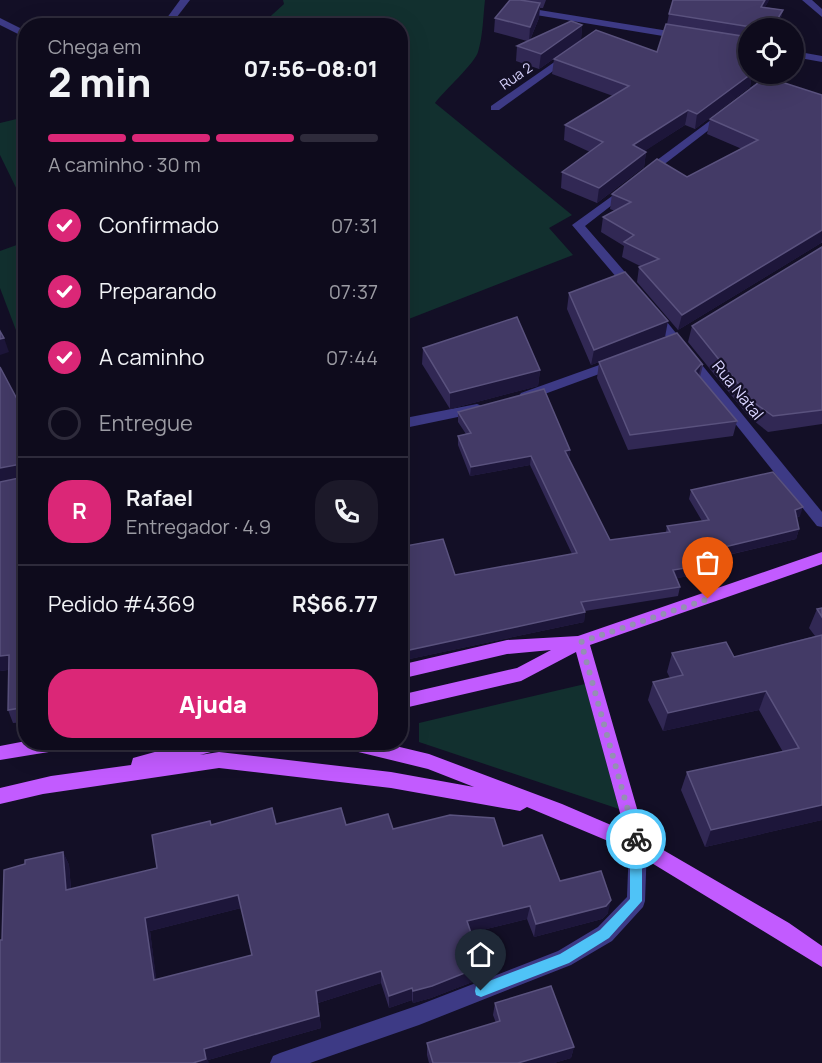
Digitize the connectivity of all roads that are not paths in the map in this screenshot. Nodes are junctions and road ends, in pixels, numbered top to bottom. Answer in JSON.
{"nodes":[{"id":1,"x":185,"y":0,"type":"edge"},
{"id":2,"x":807,"y":0,"type":"edge"},
{"id":3,"x":515,"y":9,"type":"edge"},
{"id":4,"x":822,"y":14,"type":"edge"},
{"id":5,"x":171,"y":18,"type":"edge"},
{"id":6,"x":0,"y":21,"type":"edge"},
{"id":7,"x":613,"y":24,"type":"junction"},
{"id":8,"x":18,"y":31,"type":"edge"},
{"id":9,"x":594,"y":37,"type":"edge"},
{"id":10,"x":692,"y":38,"type":"edge"},
{"id":11,"x":576,"y":50,"type":"edge"},
{"id":12,"x":804,"y":58,"type":"edge"},
{"id":13,"x":822,"y":59,"type":"edge"},
{"id":14,"x":763,"y":84,"type":"edge"},
{"id":15,"x":748,"y":95,"type":"edge"},
{"id":16,"x":495,"y":108,"type":"dead end"},
{"id":17,"x":730,"y":109,"type":"edge"},
{"id":18,"x":633,"y":357,"type":"edge"},
{"id":19,"x":514,"y":399,"type":"edge"},
{"id":20,"x":493,"y":405,"type":"edge"},
{"id":21,"x":408,"y":423,"type":"edge"},
{"id":22,"x":822,"y":522,"type":"edge"},
{"id":23,"x":822,"y":558,"type":"edge"},
{"id":24,"x":581,"y":642,"type":"junction"},
{"id":25,"x":408,"y":670,"type":"edge"},
{"id":26,"x":408,"y":700,"type":"edge"},
{"id":27,"x":19,"y":750,"type":"edge"},
{"id":28,"x":191,"y":750,"type":"edge"},
{"id":29,"x":379,"y":750,"type":"edge"},
{"id":30,"x":0,"y":753,"type":"edge"},
{"id":31,"x":42,"y":786,"type":"junction"},
{"id":32,"x":0,"y":796,"type":"edge"},
{"id":33,"x":556,"y":810,"type":"junction"},
{"id":34,"x":638,"y":845,"type":"junction"},
{"id":35,"x":822,"y":957,"type":"edge"},
{"id":36,"x":280,"y":1063,"type":"edge"}],
"edges":[{"from":1,"to":5,"type":"street"},
{"from":2,"to":4,"type":"street"},
{"from":3,"to":7,"type":"street"},
{"from":6,"to":8,"type":"street"},
{"from":7,"to":9,"type":"street"},
{"from":7,"to":10,"type":"street"},
{"from":11,"to":16,"type":"street","name":"Rua 2"},
{"from":12,"to":13,"type":"street"},
{"from":14,"to":15,"type":"street"},
{"from":17,"to":22,"type":"street","name":"Rua Natal"},
{"from":18,"to":19,"type":"street"},
{"from":20,"to":21,"type":"street"},
{"from":23,"to":24,"type":"main road"},
{"from":24,"to":25,"type":"main road"},
{"from":24,"to":26,"type":"main road"},
{"from":24,"to":34,"type":"main road"},
{"from":27,"to":30,"type":"main road"},
{"from":28,"to":31,"type":"main road"},
{"from":29,"to":33,"type":"main road"},
{"from":31,"to":32,"type":"main road"},
{"from":31,"to":33,"type":"main road"},
{"from":33,"to":34,"type":"main road"},
{"from":34,"to":35,"type":"main road"},
{"from":34,"to":36,"type":"street"}]}
